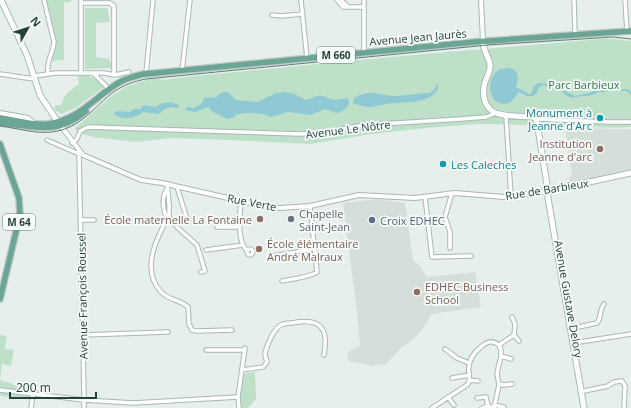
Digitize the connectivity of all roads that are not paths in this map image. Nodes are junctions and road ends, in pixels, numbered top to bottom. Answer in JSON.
{"nodes":[{"id":1,"x":44,"y":0,"type":"edge"},
{"id":2,"x":153,"y":0,"type":"edge"},
{"id":3,"x":190,"y":0,"type":"edge"},
{"id":4,"x":301,"y":0,"type":"edge"},
{"id":5,"x":337,"y":0,"type":"edge"},
{"id":6,"x":341,"y":0,"type":"edge"},
{"id":7,"x":364,"y":0,"type":"edge"},
{"id":8,"x":481,"y":0,"type":"edge"},
{"id":9,"x":574,"y":0,"type":"edge"},
{"id":10,"x":625,"y":0,"type":"edge"},
{"id":11,"x":1,"y":1,"type":"edge"},
{"id":12,"x":81,"y":2,"type":"edge"},
{"id":13,"x":102,"y":2,"type":"edge"},
{"id":14,"x":348,"y":7,"type":"junction"},
{"id":15,"x":364,"y":7,"type":"junction"},
{"id":16,"x":303,"y":14,"type":"junction"},
{"id":17,"x":272,"y":16,"type":"dead end"},
{"id":18,"x":630,"y":32,"type":"edge"},
{"id":19,"x":575,"y":35,"type":"junction"},
{"id":20,"x":483,"y":41,"type":"junction"},
{"id":21,"x":364,"y":53,"type":"junction"},
{"id":22,"x":307,"y":58,"type":"junction"},
{"id":23,"x":182,"y":70,"type":"junction"},
{"id":24,"x":129,"y":72,"type":"dead end"},
{"id":25,"x":81,"y":73,"type":"junction"},
{"id":26,"x":93,"y":73,"type":"junction"},
{"id":27,"x":0,"y":74,"type":"edge"},
{"id":28,"x":48,"y":74,"type":"junction"},
{"id":29,"x":146,"y":74,"type":"junction"},
{"id":30,"x":114,"y":75,"type":"junction"},
{"id":31,"x":34,"y":78,"type":"junction"},
{"id":32,"x":109,"y":89,"type":"junction"},
{"id":33,"x":0,"y":113,"type":"edge"},
{"id":34,"x":496,"y":113,"type":"junction"},
{"id":35,"x":506,"y":116,"type":"junction"},
{"id":36,"x":0,"y":118,"type":"edge"},
{"id":37,"x":536,"y":119,"type":"junction"},
{"id":38,"x":0,"y":122,"type":"edge"},
{"id":39,"x":631,"y":122,"type":"edge"},
{"id":40,"x":59,"y":123,"type":"junction"},
{"id":41,"x":34,"y":125,"type":"junction"},
{"id":42,"x":47,"y":140,"type":"dead end"},
{"id":43,"x":72,"y":143,"type":"junction"},
{"id":44,"x":0,"y":144,"type":"edge"},
{"id":45,"x":79,"y":153,"type":"junction"},
{"id":46,"x":631,"y":173,"type":"edge"},
{"id":47,"x":167,"y":187,"type":"junction"},
{"id":48,"x":177,"y":187,"type":"junction"},
{"id":49,"x":548,"y":191,"type":"junction"},
{"id":50,"x":452,"y":193,"type":"junction"},
{"id":51,"x":462,"y":193,"type":"joint"},
{"id":52,"x":425,"y":197,"type":"junction"},
{"id":53,"x":511,"y":197,"type":"junction"},
{"id":54,"x":241,"y":200,"type":"junction"},
{"id":55,"x":310,"y":206,"type":"junction"},
{"id":56,"x":168,"y":218,"type":"junction"},
{"id":57,"x":80,"y":220,"type":"junction"},
{"id":58,"x":94,"y":220,"type":"dead end"},
{"id":59,"x":188,"y":222,"type":"dead end"},
{"id":60,"x":217,"y":227,"type":"dead end"},
{"id":61,"x":240,"y":227,"type":"junction"},
{"id":62,"x":243,"y":245,"type":"junction"},
{"id":63,"x":450,"y":248,"type":"dead end"},
{"id":64,"x":314,"y":249,"type":"junction"},
{"id":65,"x":206,"y":250,"type":"dead end"},
{"id":66,"x":247,"y":251,"type":"dead end"},
{"id":67,"x":273,"y":256,"type":"dead end"},
{"id":68,"x":471,"y":256,"type":"dead end"},
{"id":69,"x":201,"y":272,"type":"dead end"},
{"id":70,"x":282,"y":281,"type":"dead end"},
{"id":71,"x":0,"y":299,"type":"edge"},
{"id":72,"x":604,"y":304,"type":"dead end"},
{"id":73,"x":512,"y":317,"type":"dead end"},
{"id":74,"x":574,"y":328,"type":"junction"},
{"id":75,"x":232,"y":330,"type":"dead end"},
{"id":76,"x":168,"y":332,"type":"dead end"},
{"id":77,"x":631,"y":334,"type":"edge"},
{"id":78,"x":83,"y":335,"type":"junction"},
{"id":79,"x":514,"y":336,"type":"junction"},
{"id":80,"x":519,"y":341,"type":"dead end"},
{"id":81,"x":575,"y":343,"type":"junction"},
{"id":82,"x":500,"y":345,"type":"junction"},
{"id":83,"x":206,"y":350,"type":"dead end"},
{"id":84,"x":445,"y":350,"type":"dead end"},
{"id":85,"x":324,"y":354,"type":"dead end"},
{"id":86,"x":501,"y":356,"type":"junction"},
{"id":87,"x":511,"y":358,"type":"dead end"},
{"id":88,"x":469,"y":363,"type":"junction"},
{"id":89,"x":242,"y":370,"type":"junction"},
{"id":90,"x":469,"y":375,"type":"junction"},
{"id":91,"x":452,"y":378,"type":"dead end"},
{"id":92,"x":470,"y":380,"type":"junction"},
{"id":93,"x":478,"y":381,"type":"dead end"},
{"id":94,"x":499,"y":384,"type":"junction"},
{"id":95,"x":512,"y":384,"type":"dead end"},
{"id":96,"x":0,"y":390,"type":"edge"},
{"id":97,"x":584,"y":391,"type":"junction"},
{"id":98,"x":33,"y":394,"type":"junction"},
{"id":99,"x":238,"y":397,"type":"junction"},
{"id":100,"x":448,"y":397,"type":"junction"},
{"id":101,"x":84,"y":398,"type":"junction"},
{"id":102,"x":477,"y":398,"type":"dead end"},
{"id":103,"x":151,"y":402,"type":"junction"},
{"id":104,"x":454,"y":405,"type":"dead end"},
{"id":105,"x":488,"y":406,"type":"junction"},
{"id":106,"x":494,"y":407,"type":"edge"},
{"id":107,"x":504,"y":407,"type":"edge"},
{"id":108,"x":31,"y":408,"type":"edge"},
{"id":109,"x":84,"y":408,"type":"edge"},
{"id":110,"x":152,"y":408,"type":"edge"},
{"id":111,"x":239,"y":408,"type":"edge"},
{"id":112,"x":432,"y":408,"type":"edge"},
{"id":113,"x":482,"y":408,"type":"edge"},
{"id":114,"x":586,"y":408,"type":"edge"},
{"id":115,"x":624,"y":408,"type":"edge"}],
"edges":[{"from":1,"to":28,"type":"street"},
{"from":2,"to":29,"type":"street"},
{"from":3,"to":23,"type":"street"},
{"from":4,"to":16,"type":"street"},
{"from":5,"to":14,"type":"street"},
{"from":6,"to":14,"type":"street"},
{"from":7,"to":15,"type":"street"},
{"from":8,"to":20,"type":"street"},
{"from":9,"to":19,"type":"street"},
{"from":10,"to":18,"type":"street"},
{"from":11,"to":31,"type":"main road"},
{"from":12,"to":13,"type":"street"},
{"from":12,"to":25,"type":"street"},
{"from":13,"to":30,"type":"street"},
{"from":14,"to":15,"type":"street"},
{"from":15,"to":21,"type":"street"},
{"from":16,"to":17,"type":"street"},
{"from":16,"to":22,"type":"street"},
{"from":18,"to":19,"type":"main road","name":"Avenue Jean Jaurès","number":"M 660"},
{"from":19,"to":20,"type":"main road","name":"Avenue Jean Jaurès","number":"M 660"},
{"from":20,"to":21,"type":"main road","name":"Avenue Jean Jaurès","number":"M 660"},
{"from":20,"to":34,"type":"main road"},
{"from":21,"to":22,"type":"main road","name":"Avenue Jean Jaurès","number":"M 660"},
{"from":22,"to":23,"type":"main road","name":"Avenue Jean Jaurès","number":"M 660"},
{"from":23,"to":29,"type":"main road","name":"Avenue Jean Jaurès","number":"M 660"},
{"from":24,"to":30,"type":"street"},
{"from":25,"to":26,"type":"street"},
{"from":25,"to":28,"type":"street"},
{"from":26,"to":30,"type":"street"},
{"from":26,"to":32,"type":"street"},
{"from":27,"to":31,"type":"street"},
{"from":28,"to":31,"type":"street"},
{"from":29,"to":32,"type":"main road","name":"Avenue Jean Jaurès","number":"M 660"},
{"from":31,"to":40,"type":"main road"},
{"from":32,"to":40,"type":"main road","name":"Avenue Jean Jaurès","number":"M 660"},
{"from":33,"to":41,"type":"street"},
{"from":34,"to":35,"type":"main road","name":"Avenue Le Nôtre"},
{"from":34,"to":43,"type":"street","name":"Avenue Le Nôtre"},
{"from":35,"to":37,"type":"main road","name":"Avenue Le Nôtre"},
{"from":35,"to":53,"type":"street"},
{"from":36,"to":38,"type":"main road"},
{"from":36,"to":41,"type":"main road","number":"M 660"},
{"from":37,"to":39,"type":"street","name":"Avenue Le Nôtre"},
{"from":37,"to":49,"type":"main road","name":"Avenue Gustave Delory"},
{"from":38,"to":41,"type":"main road","number":"M 660"},
{"from":40,"to":41,"type":"main road","number":"M 660"},
{"from":40,"to":43,"type":"street","name":"Rue Verte"},
{"from":42,"to":45,"type":"street"},
{"from":43,"to":45,"type":"street","name":"Rue Verte"},
{"from":44,"to":71,"type":"main road","number":"M 64"},
{"from":45,"to":47,"type":"street","name":"Rue Verte"},
{"from":45,"to":57,"type":"street","name":"Avenue François Roussel"},
{"from":46,"to":49,"type":"main road","name":"Rue de Barbieux"},
{"from":47,"to":48,"type":"street","name":"Rue Verte"},
{"from":47,"to":56,"type":"street"},
{"from":48,"to":54,"type":"street","name":"Rue Verte"},
{"from":48,"to":59,"type":"street"},
{"from":49,"to":53,"type":"street","name":"Rue de Barbieux"},
{"from":49,"to":74,"type":"main road","name":"Avenue Gustave Delory"},
{"from":49,"to":81,"type":"main road","name":"Avenue Gustave Delory"},
{"from":50,"to":51,"type":"street","name":"Rue Verte"},
{"from":50,"to":52,"type":"street","name":"Rue Verte"},
{"from":50,"to":63,"type":"street"},
{"from":51,"to":53,"type":"street","name":"Rue de Barbieux"},
{"from":52,"to":55,"type":"street","name":"Rue Verte"},
{"from":52,"to":68,"type":"street"},
{"from":54,"to":55,"type":"street","name":"Rue Verte"},
{"from":54,"to":61,"type":"street"},
{"from":55,"to":64,"type":"street"},
{"from":56,"to":69,"type":"street"},
{"from":56,"to":75,"type":"street"},
{"from":57,"to":58,"type":"street","name":"Avenue François Roussel"},
{"from":57,"to":78,"type":"street","name":"Avenue François Roussel"},
{"from":60,"to":61,"type":"street"},
{"from":61,"to":62,"type":"street"},
{"from":62,"to":65,"type":"street"},
{"from":62,"to":66,"type":"street"},
{"from":64,"to":67,"type":"street"},
{"from":64,"to":70,"type":"street"},
{"from":72,"to":74,"type":"street"},
{"from":73,"to":79,"type":"street"},
{"from":74,"to":81,"type":"main road","name":"Avenue Gustave Delory"},
{"from":76,"to":78,"type":"street"},
{"from":77,"to":81,"type":"street"},
{"from":78,"to":101,"type":"street","name":"Avenue François Roussel"},
{"from":79,"to":80,"type":"street"},
{"from":79,"to":82,"type":"street"},
{"from":81,"to":97,"type":"main road","name":"Avenue Gustave Delory"},
{"from":81,"to":114,"type":"main road","name":"Avenue Gustave Delory"},
{"from":82,"to":86,"type":"street"},
{"from":82,"to":88,"type":"street"},
{"from":83,"to":89,"type":"street"},
{"from":84,"to":88,"type":"street"},
{"from":85,"to":89,"type":"street"},
{"from":86,"to":87,"type":"street"},
{"from":86,"to":94,"type":"street"},
{"from":88,"to":90,"type":"street"},
{"from":89,"to":99,"type":"street"},
{"from":90,"to":91,"type":"street"},
{"from":90,"to":92,"type":"street"},
{"from":92,"to":93,"type":"street"},
{"from":92,"to":100,"type":"street"},
{"from":94,"to":95,"type":"street"},
{"from":94,"to":106,"type":"street"},
{"from":96,"to":98,"type":"street"},
{"from":97,"to":114,"type":"main road","name":"Avenue Gustave Delory"},
{"from":97,"to":115,"type":"street"},
{"from":98,"to":101,"type":"street"},
{"from":98,"to":108,"type":"street"},
{"from":99,"to":103,"type":"street"},
{"from":99,"to":111,"type":"street"},
{"from":100,"to":104,"type":"street"},
{"from":100,"to":112,"type":"street"},
{"from":101,"to":103,"type":"street"},
{"from":101,"to":109,"type":"street","name":"Avenue François Roussel"},
{"from":102,"to":105,"type":"street"},
{"from":103,"to":110,"type":"street"},
{"from":105,"to":106,"type":"street"},
{"from":105,"to":113,"type":"street"},
{"from":106,"to":107,"type":"street"}]}
